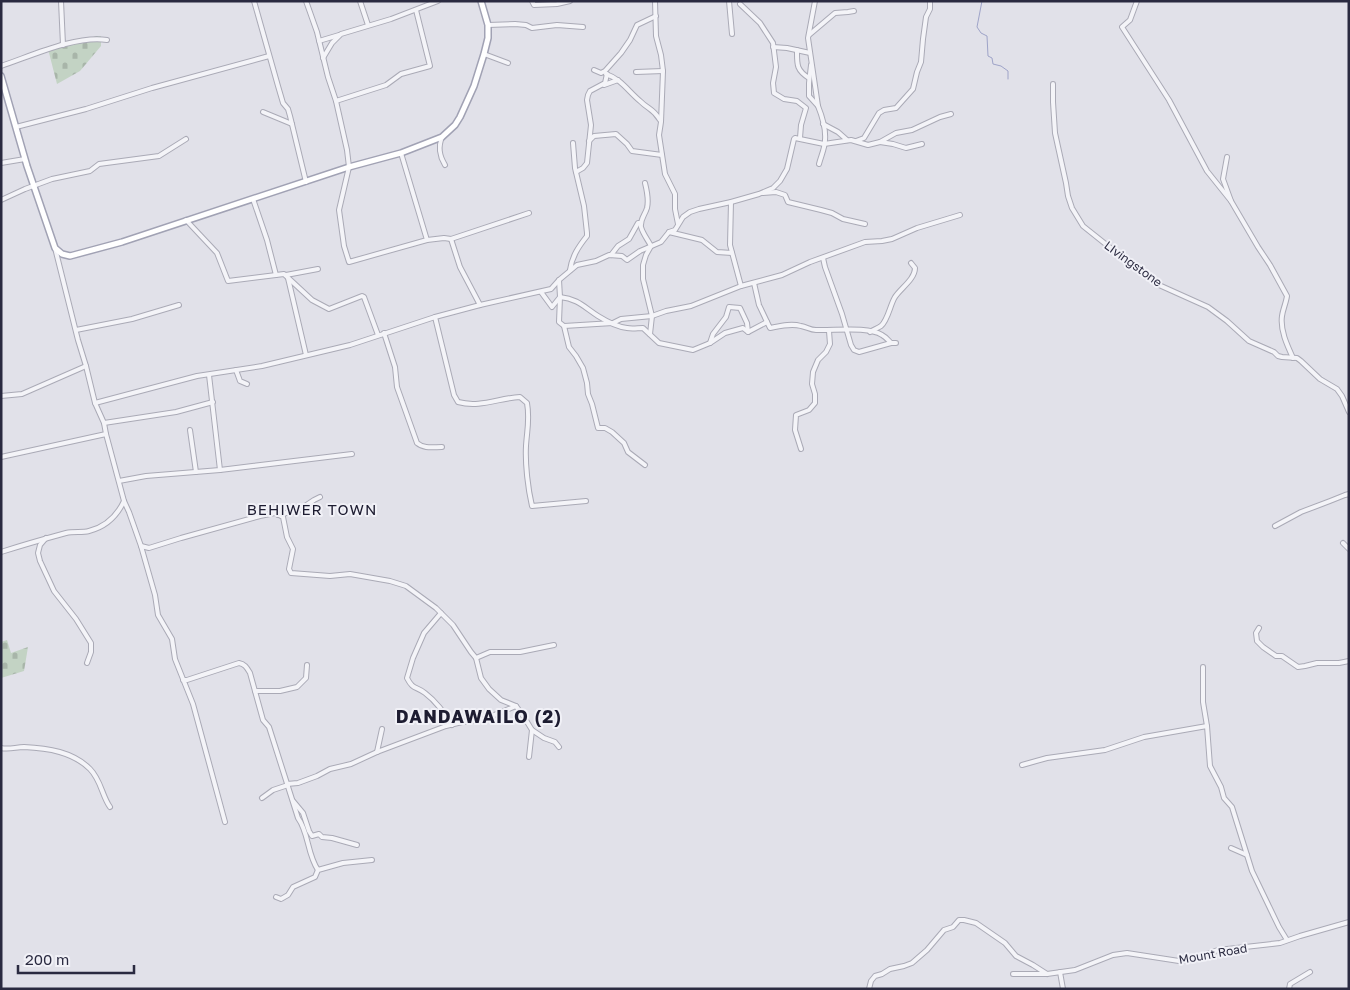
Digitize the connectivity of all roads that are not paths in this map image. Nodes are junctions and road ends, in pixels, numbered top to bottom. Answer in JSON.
{"nodes":[{"id":1,"x":61,"y":1,"type":"edge"},
{"id":2,"x":254,"y":1,"type":"edge"},
{"id":3,"x":306,"y":1,"type":"edge"},
{"id":4,"x":360,"y":1,"type":"edge"},
{"id":5,"x":438,"y":1,"type":"edge"},
{"id":6,"x":481,"y":1,"type":"edge"},
{"id":7,"x":532,"y":1,"type":"edge"},
{"id":8,"x":570,"y":1,"type":"edge"},
{"id":9,"x":654,"y":1,"type":"edge"},
{"id":10,"x":729,"y":1,"type":"edge"},
{"id":11,"x":815,"y":1,"type":"edge"},
{"id":12,"x":930,"y":1,"type":"edge"},
{"id":13,"x":1137,"y":1,"type":"edge"},
{"id":14,"x":740,"y":4,"type":"dead end"},
{"id":15,"x":416,"y":10,"type":"junction"},
{"id":16,"x":854,"y":10,"type":"dead end"},
{"id":17,"x":656,"y":16,"type":"junction"},
{"id":18,"x":645,"y":21,"type":"junction"},
{"id":19,"x":368,"y":25,"type":"junction"},
{"id":20,"x":488,"y":25,"type":"junction"},
{"id":21,"x":583,"y":26,"type":"dead end"},
{"id":22,"x":656,"y":28,"type":"junction"},
{"id":23,"x":341,"y":34,"type":"junction"},
{"id":24,"x":732,"y":34,"type":"dead end"},
{"id":25,"x":808,"y":35,"type":"junction"},
{"id":26,"x":107,"y":40,"type":"dead end"},
{"id":27,"x":319,"y":41,"type":"junction"},
{"id":28,"x":63,"y":46,"type":"junction"},
{"id":29,"x":773,"y":48,"type":"junction"},
{"id":30,"x":797,"y":50,"type":"junction"},
{"id":31,"x":810,"y":53,"type":"junction"},
{"id":32,"x":484,"y":54,"type":"junction"},
{"id":33,"x":269,"y":56,"type":"junction"},
{"id":34,"x":323,"y":58,"type":"junction"},
{"id":35,"x":812,"y":60,"type":"junction"},
{"id":36,"x":508,"y":63,"type":"dead end"},
{"id":37,"x":1,"y":66,"type":"edge"},
{"id":38,"x":594,"y":70,"type":"dead end"},
{"id":39,"x":663,"y":71,"type":"junction"},
{"id":40,"x":636,"y":72,"type":"dead end"},
{"id":41,"x":601,"y":73,"type":"junction"},
{"id":42,"x":607,"y":74,"type":"junction"},
{"id":43,"x":1,"y":76,"type":"edge"},
{"id":44,"x":809,"y":78,"type":"junction"},
{"id":45,"x":618,"y":80,"type":"junction"},
{"id":46,"x":1053,"y":84,"type":"dead end"},
{"id":47,"x":602,"y":85,"type":"junction"},
{"id":48,"x":336,"y":101,"type":"junction"},
{"id":49,"x":818,"y":106,"type":"junction"},
{"id":50,"x":263,"y":112,"type":"dead end"},
{"id":51,"x":951,"y":114,"type":"dead end"},
{"id":52,"x":661,"y":122,"type":"junction"},
{"id":53,"x":292,"y":124,"type":"junction"},
{"id":54,"x":823,"y":124,"type":"junction"},
{"id":55,"x":16,"y":127,"type":"junction"},
{"id":56,"x":442,"y":137,"type":"junction"},
{"id":57,"x":800,"y":138,"type":"junction"},
{"id":58,"x":186,"y":139,"type":"dead end"},
{"id":59,"x":846,"y":140,"type":"junction"},
{"id":60,"x":589,"y":141,"type":"junction"},
{"id":61,"x":856,"y":141,"type":"junction"},
{"id":62,"x":880,"y":142,"type":"junction"},
{"id":63,"x":573,"y":143,"type":"dead end"},
{"id":64,"x":824,"y":144,"type":"junction"},
{"id":65,"x":922,"y":144,"type":"dead end"},
{"id":66,"x":400,"y":153,"type":"junction"},
{"id":67,"x":662,"y":155,"type":"junction"},
{"id":68,"x":1227,"y":157,"type":"dead end"},
{"id":69,"x":25,"y":159,"type":"junction"},
{"id":70,"x":1,"y":163,"type":"edge"},
{"id":71,"x":819,"y":164,"type":"dead end"},
{"id":72,"x":445,"y":165,"type":"dead end"},
{"id":73,"x":349,"y":167,"type":"junction"},
{"id":74,"x":576,"y":172,"type":"junction"},
{"id":75,"x":306,"y":182,"type":"junction"},
{"id":76,"x":645,"y":183,"type":"dead end"},
{"id":77,"x":34,"y":186,"type":"junction"},
{"id":78,"x":759,"y":194,"type":"junction"},
{"id":79,"x":253,"y":199,"type":"junction"},
{"id":80,"x":1,"y":200,"type":"edge"},
{"id":81,"x":1231,"y":201,"type":"junction"},
{"id":82,"x":731,"y":202,"type":"junction"},
{"id":83,"x":529,"y":213,"type":"dead end"},
{"id":84,"x":960,"y":215,"type":"dead end"},
{"id":85,"x":186,"y":220,"type":"junction"},
{"id":86,"x":641,"y":223,"type":"junction"},
{"id":87,"x":678,"y":224,"type":"junction"},
{"id":88,"x":865,"y":224,"type":"dead end"},
{"id":89,"x":668,"y":232,"type":"junction"},
{"id":90,"x":451,"y":239,"type":"junction"},
{"id":91,"x":427,"y":240,"type":"junction"},
{"id":92,"x":651,"y":246,"type":"junction"},
{"id":93,"x":55,"y":248,"type":"junction"},
{"id":94,"x":732,"y":253,"type":"junction"},
{"id":95,"x":611,"y":255,"type":"junction"},
{"id":96,"x":823,"y":258,"type":"junction"},
{"id":97,"x":911,"y":264,"type":"dead end"},
{"id":98,"x":318,"y":269,"type":"dead end"},
{"id":99,"x":570,"y":270,"type":"junction"},
{"id":100,"x":276,"y":275,"type":"junction"},
{"id":101,"x":287,"y":277,"type":"junction"},
{"id":102,"x":559,"y":280,"type":"junction"},
{"id":103,"x":754,"y":283,"type":"junction"},
{"id":104,"x":742,"y":286,"type":"junction"},
{"id":105,"x":541,"y":292,"type":"junction"},
{"id":106,"x":560,"y":297,"type":"junction"},
{"id":107,"x":178,"y":305,"type":"dead end"},
{"id":108,"x":480,"y":305,"type":"junction"},
{"id":109,"x":652,"y":316,"type":"junction"},
{"id":110,"x":436,"y":317,"type":"junction"},
{"id":111,"x":767,"y":322,"type":"junction"},
{"id":112,"x":613,"y":324,"type":"junction"},
{"id":113,"x":564,"y":326,"type":"junction"},
{"id":114,"x":847,"y":329,"type":"junction"},
{"id":115,"x":76,"y":330,"type":"junction"},
{"id":116,"x":829,"y":331,"type":"junction"},
{"id":117,"x":748,"y":332,"type":"junction"},
{"id":118,"x":870,"y":332,"type":"junction"},
{"id":119,"x":384,"y":333,"type":"junction"},
{"id":120,"x":650,"y":334,"type":"junction"},
{"id":121,"x":378,"y":335,"type":"junction"},
{"id":122,"x":710,"y":343,"type":"junction"},
{"id":123,"x":891,"y":343,"type":"junction"},
{"id":124,"x":896,"y":343,"type":"dead end"},
{"id":125,"x":306,"y":355,"type":"junction"},
{"id":126,"x":1293,"y":358,"type":"junction"},
{"id":127,"x":86,"y":366,"type":"junction"},
{"id":128,"x":236,"y":370,"type":"junction"},
{"id":129,"x":209,"y":375,"type":"junction"},
{"id":130,"x":247,"y":384,"type":"dead end"},
{"id":131,"x":1,"y":396,"type":"edge"},
{"id":132,"x":213,"y":402,"type":"junction"},
{"id":133,"x":96,"y":403,"type":"junction"},
{"id":134,"x":1349,"y":412,"type":"edge"},
{"id":135,"x":104,"y":423,"type":"junction"},
{"id":136,"x":190,"y":430,"type":"dead end"},
{"id":137,"x":106,"y":434,"type":"junction"},
{"id":138,"x":442,"y":447,"type":"dead end"},
{"id":139,"x":801,"y":449,"type":"dead end"},
{"id":140,"x":352,"y":454,"type":"dead end"},
{"id":141,"x":1,"y":458,"type":"edge"},
{"id":142,"x":644,"y":465,"type":"dead end"},
{"id":143,"x":220,"y":470,"type":"junction"},
{"id":144,"x":196,"y":472,"type":"junction"},
{"id":145,"x":119,"y":481,"type":"junction"},
{"id":146,"x":1349,"y":494,"type":"edge"},
{"id":147,"x":320,"y":497,"type":"dead end"},
{"id":148,"x":124,"y":501,"type":"junction"},
{"id":149,"x":586,"y":501,"type":"dead end"},
{"id":150,"x":278,"y":515,"type":"junction"},
{"id":151,"x":1275,"y":526,"type":"dead end"},
{"id":152,"x":46,"y":538,"type":"junction"},
{"id":153,"x":1343,"y":543,"type":"dead end"},
{"id":154,"x":141,"y":546,"type":"junction"},
{"id":155,"x":1349,"y":549,"type":"edge"},
{"id":156,"x":1,"y":552,"type":"edge"},
{"id":157,"x":441,"y":613,"type":"junction"},
{"id":158,"x":1259,"y":628,"type":"dead end"},
{"id":159,"x":554,"y":645,"type":"dead end"},
{"id":160,"x":476,"y":658,"type":"junction"},
{"id":161,"x":1349,"y":661,"type":"edge"},
{"id":162,"x":87,"y":663,"type":"dead end"},
{"id":163,"x":307,"y":664,"type":"dead end"},
{"id":164,"x":1204,"y":667,"type":"dead end"},
{"id":165,"x":183,"y":680,"type":"junction"},
{"id":166,"x":255,"y":691,"type":"junction"},
{"id":167,"x":516,"y":706,"type":"junction"},
{"id":168,"x":452,"y":724,"type":"junction"},
{"id":169,"x":1207,"y":726,"type":"junction"},
{"id":170,"x":382,"y":729,"type":"dead end"},
{"id":171,"x":532,"y":730,"type":"junction"},
{"id":172,"x":559,"y":747,"type":"dead end"},
{"id":173,"x":1,"y":748,"type":"edge"},
{"id":174,"x":377,"y":752,"type":"junction"},
{"id":175,"x":529,"y":757,"type":"dead end"},
{"id":176,"x":1022,"y":765,"type":"dead end"},
{"id":177,"x":287,"y":784,"type":"junction"},
{"id":178,"x":262,"y":798,"type":"dead end"},
{"id":179,"x":292,"y":799,"type":"junction"},
{"id":180,"x":110,"y":807,"type":"dead end"},
{"id":181,"x":225,"y":822,"type":"dead end"},
{"id":182,"x":357,"y":846,"type":"dead end"},
{"id":183,"x":1231,"y":848,"type":"dead end"},
{"id":184,"x":1247,"y":856,"type":"junction"},
{"id":185,"x":372,"y":860,"type":"dead end"},
{"id":186,"x":318,"y":870,"type":"junction"},
{"id":187,"x":276,"y":897,"type":"dead end"},
{"id":188,"x":1349,"y":922,"type":"edge"},
{"id":189,"x":1287,"y":940,"type":"junction"},
{"id":190,"x":1060,"y":972,"type":"junction"},
{"id":191,"x":1310,"y":972,"type":"dead end"},
{"id":192,"x":1013,"y":974,"type":"dead end"},
{"id":193,"x":1047,"y":974,"type":"junction"},
{"id":194,"x":869,"y":989,"type":"edge"},
{"id":195,"x":1063,"y":989,"type":"edge"},
{"id":196,"x":1288,"y":989,"type":"edge"}],
"edges":[{"from":1,"to":28,"type":"street"},
{"from":2,"to":33,"type":"street"},
{"from":3,"to":27,"type":"street"},
{"from":4,"to":19,"type":"street"},
{"from":5,"to":15,"type":"street"},
{"from":6,"to":20,"type":"main road"},
{"from":7,"to":8,"type":"street"},
{"from":9,"to":17,"type":"street"},
{"from":10,"to":24,"type":"street"},
{"from":11,"to":25,"type":"street"},
{"from":12,"to":61,"type":"street"},
{"from":13,"to":81,"type":"street"},
{"from":14,"to":29,"type":"street"},
{"from":15,"to":19,"type":"street"},
{"from":15,"to":48,"type":"street"},
{"from":16,"to":25,"type":"street"},
{"from":17,"to":18,"type":"street"},
{"from":17,"to":22,"type":"street"},
{"from":18,"to":22,"type":"street"},
{"from":18,"to":41,"type":"street"},
{"from":19,"to":23,"type":"street"},
{"from":20,"to":21,"type":"street"},
{"from":20,"to":32,"type":"main road"},
{"from":22,"to":39,"type":"street"},
{"from":23,"to":27,"type":"street"},
{"from":23,"to":34,"type":"street"},
{"from":25,"to":31,"type":"street"},
{"from":26,"to":28,"type":"street"},
{"from":27,"to":34,"type":"street"},
{"from":28,"to":37,"type":"street"},
{"from":29,"to":30,"type":"street"},
{"from":29,"to":57,"type":"street"},
{"from":30,"to":31,"type":"street"},
{"from":30,"to":44,"type":"street"},
{"from":31,"to":35,"type":"street"},
{"from":32,"to":36,"type":"street"},
{"from":32,"to":56,"type":"main road"},
{"from":33,"to":53,"type":"street"},
{"from":33,"to":55,"type":"street"},
{"from":34,"to":48,"type":"street"},
{"from":35,"to":44,"type":"street"},
{"from":35,"to":49,"type":"street"},
{"from":38,"to":41,"type":"street"},
{"from":39,"to":40,"type":"street"},
{"from":39,"to":52,"type":"street"},
{"from":41,"to":42,"type":"street"},
{"from":42,"to":45,"type":"street"},
{"from":42,"to":47,"type":"street"},
{"from":43,"to":55,"type":"main road"},
{"from":44,"to":49,"type":"street"},
{"from":45,"to":47,"type":"street"},
{"from":45,"to":52,"type":"street"},
{"from":46,"to":126,"type":"street","name":"LIvingstone"},
{"from":47,"to":60,"type":"street"},
{"from":48,"to":73,"type":"street"},
{"from":49,"to":54,"type":"street"},
{"from":50,"to":53,"type":"street"},
{"from":51,"to":62,"type":"street"},
{"from":52,"to":67,"type":"street"},
{"from":53,"to":75,"type":"street"},
{"from":54,"to":59,"type":"street"},
{"from":54,"to":64,"type":"street"},
{"from":55,"to":69,"type":"main road"},
{"from":56,"to":66,"type":"main road"},
{"from":56,"to":72,"type":"street"},
{"from":57,"to":64,"type":"street"},
{"from":57,"to":78,"type":"street"},
{"from":58,"to":77,"type":"street"},
{"from":59,"to":61,"type":"street"},
{"from":59,"to":64,"type":"street"},
{"from":60,"to":67,"type":"street"},
{"from":60,"to":74,"type":"street"},
{"from":61,"to":62,"type":"street"},
{"from":62,"to":65,"type":"street"},
{"from":63,"to":74,"type":"street"},
{"from":64,"to":71,"type":"street"},
{"from":66,"to":73,"type":"main road"},
{"from":66,"to":91,"type":"street"},
{"from":67,"to":87,"type":"street"},
{"from":68,"to":81,"type":"street"},
{"from":69,"to":70,"type":"street"},
{"from":69,"to":77,"type":"main road"},
{"from":73,"to":75,"type":"main road"},
{"from":73,"to":91,"type":"street"},
{"from":74,"to":99,"type":"street"},
{"from":75,"to":79,"type":"main road"},
{"from":76,"to":86,"type":"street"},
{"from":77,"to":80,"type":"street"},
{"from":77,"to":93,"type":"main road"},
{"from":78,"to":82,"type":"street"},
{"from":78,"to":88,"type":"street"},
{"from":79,"to":85,"type":"main road"},
{"from":79,"to":100,"type":"street"},
{"from":81,"to":126,"type":"street"},
{"from":82,"to":87,"type":"street"},
{"from":82,"to":94,"type":"street"},
{"from":83,"to":90,"type":"street"},
{"from":84,"to":96,"type":"street"},
{"from":85,"to":93,"type":"main road"},
{"from":85,"to":100,"type":"street"},
{"from":86,"to":92,"type":"street"},
{"from":86,"to":95,"type":"street"},
{"from":87,"to":89,"type":"street"},
{"from":89,"to":92,"type":"street"},
{"from":89,"to":94,"type":"street"},
{"from":90,"to":91,"type":"street"},
{"from":90,"to":108,"type":"street"},
{"from":92,"to":95,"type":"street"},
{"from":92,"to":109,"type":"street"},
{"from":93,"to":115,"type":"street"},
{"from":94,"to":104,"type":"street"},
{"from":95,"to":99,"type":"street"},
{"from":96,"to":103,"type":"street"},
{"from":96,"to":114,"type":"street"},
{"from":97,"to":118,"type":"street"},
{"from":98,"to":101,"type":"street"},
{"from":99,"to":102,"type":"street"},
{"from":100,"to":101,"type":"street"},
{"from":101,"to":121,"type":"street"},
{"from":101,"to":125,"type":"street"},
{"from":102,"to":105,"type":"street"},
{"from":102,"to":106,"type":"street"},
{"from":103,"to":104,"type":"street"},
{"from":103,"to":111,"type":"street"},
{"from":104,"to":109,"type":"street"},
{"from":105,"to":106,"type":"street"},
{"from":105,"to":108,"type":"street"},
{"from":106,"to":112,"type":"street"},
{"from":106,"to":113,"type":"street"},
{"from":107,"to":115,"type":"street"},
{"from":108,"to":110,"type":"street"},
{"from":109,"to":112,"type":"street"},
{"from":109,"to":120,"type":"street"},
{"from":110,"to":119,"type":"street"},
{"from":110,"to":149,"type":"street"},
{"from":111,"to":116,"type":"street"},
{"from":111,"to":117,"type":"street"},
{"from":112,"to":113,"type":"street"},
{"from":112,"to":120,"type":"street"},
{"from":113,"to":142,"type":"street"},
{"from":114,"to":116,"type":"street"},
{"from":114,"to":118,"type":"street"},
{"from":114,"to":123,"type":"street"},
{"from":115,"to":127,"type":"street"},
{"from":116,"to":139,"type":"street"},
{"from":117,"to":122,"type":"street"},
{"from":117,"to":122,"type":"street"},
{"from":118,"to":123,"type":"street"},
{"from":119,"to":121,"type":"street"},
{"from":119,"to":138,"type":"street"},
{"from":120,"to":122,"type":"street"},
{"from":121,"to":125,"type":"street"},
{"from":123,"to":124,"type":"street"},
{"from":125,"to":128,"type":"street"},
{"from":126,"to":134,"type":"street","name":"LIvingstone"},
{"from":127,"to":131,"type":"street"},
{"from":127,"to":133,"type":"street"},
{"from":128,"to":129,"type":"street"},
{"from":128,"to":130,"type":"street"},
{"from":129,"to":132,"type":"street"},
{"from":129,"to":133,"type":"street"},
{"from":132,"to":135,"type":"street"},
{"from":132,"to":143,"type":"street"},
{"from":133,"to":135,"type":"street"},
{"from":135,"to":137,"type":"street"},
{"from":136,"to":144,"type":"street"},
{"from":137,"to":141,"type":"street"},
{"from":137,"to":145,"type":"street"},
{"from":140,"to":143,"type":"street"},
{"from":143,"to":144,"type":"street"},
{"from":144,"to":145,"type":"street"},
{"from":145,"to":148,"type":"street"},
{"from":146,"to":151,"type":"street"},
{"from":147,"to":150,"type":"street"},
{"from":148,"to":152,"type":"street"},
{"from":148,"to":154,"type":"street"},
{"from":150,"to":154,"type":"street"},
{"from":150,"to":157,"type":"street"},
{"from":152,"to":156,"type":"street"},
{"from":152,"to":162,"type":"street"},
{"from":153,"to":155,"type":"street"},
{"from":154,"to":165,"type":"street"},
{"from":157,"to":160,"type":"street"},
{"from":157,"to":168,"type":"street"},
{"from":158,"to":161,"type":"street"},
{"from":159,"to":160,"type":"street"},
{"from":160,"to":167,"type":"street"},
{"from":163,"to":166,"type":"street"},
{"from":164,"to":169,"type":"street"},
{"from":165,"to":166,"type":"street"},
{"from":165,"to":181,"type":"street"},
{"from":166,"to":177,"type":"street"},
{"from":167,"to":168,"type":"street"},
{"from":167,"to":171,"type":"street"},
{"from":168,"to":174,"type":"street"},
{"from":169,"to":176,"type":"street"},
{"from":169,"to":184,"type":"street"},
{"from":170,"to":174,"type":"street"},
{"from":171,"to":172,"type":"street"},
{"from":171,"to":175,"type":"street"},
{"from":173,"to":180,"type":"street"},
{"from":174,"to":177,"type":"street"},
{"from":177,"to":178,"type":"street"},
{"from":177,"to":179,"type":"street"},
{"from":179,"to":182,"type":"street"},
{"from":179,"to":186,"type":"street"},
{"from":183,"to":184,"type":"street"},
{"from":184,"to":189,"type":"street"},
{"from":185,"to":186,"type":"street"},
{"from":186,"to":187,"type":"street"},
{"from":188,"to":189,"type":"street","name":"Mount Road"},
{"from":189,"to":190,"type":"street","name":"Mount Road"},
{"from":190,"to":193,"type":"street","name":"Mount Road"},
{"from":190,"to":195,"type":"street"},
{"from":191,"to":196,"type":"street"},
{"from":192,"to":193,"type":"street","name":"Mount Road"},
{"from":193,"to":194,"type":"street"}]}
